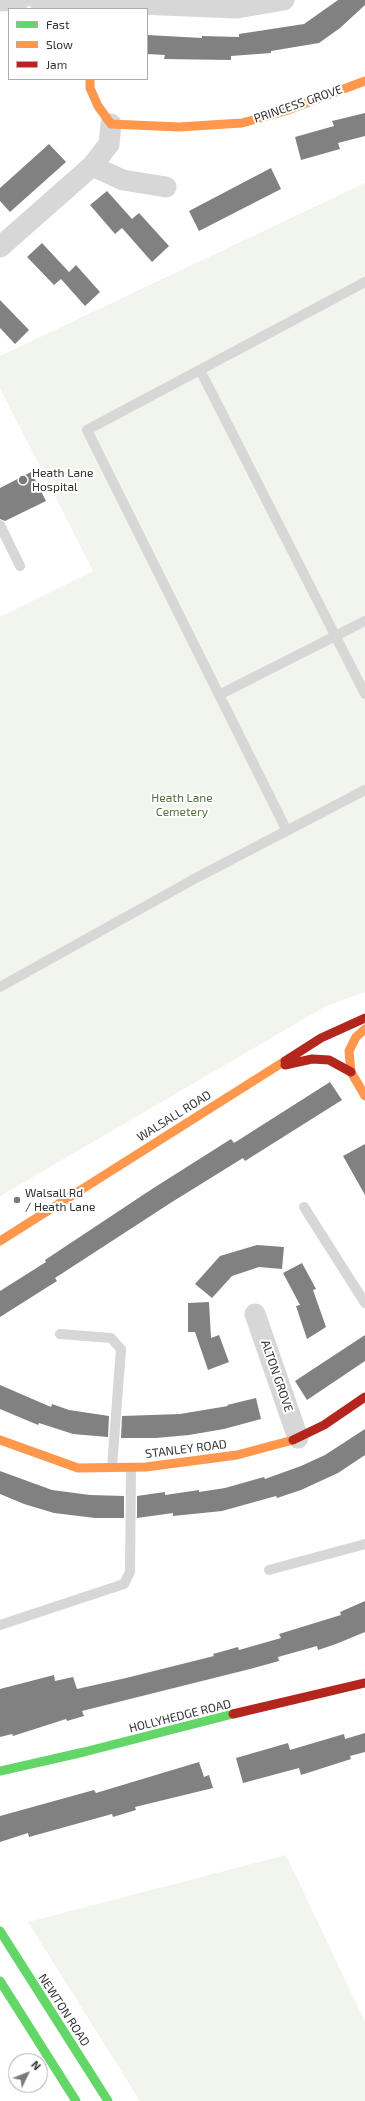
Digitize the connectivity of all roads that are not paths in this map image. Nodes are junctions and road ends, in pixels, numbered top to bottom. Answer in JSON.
{"nodes":[{"id":1,"x":20,"y":0,"type":"edge"},
{"id":2,"x":38,"y":0,"type":"edge"},
{"id":3,"x":284,"y":0,"type":"edge"},
{"id":4,"x":0,"y":1,"type":"edge"},
{"id":5,"x":91,"y":6,"type":"edge"},
{"id":6,"x":90,"y":80,"type":"edge"},
{"id":7,"x":365,"y":81,"type":"edge"},
{"id":8,"x":110,"y":124,"type":"junction"},
{"id":9,"x":92,"y":166,"type":"junction"},
{"id":10,"x":166,"y":187,"type":"dead end"},
{"id":11,"x":0,"y":247,"type":"edge"},
{"id":12,"x":365,"y":282,"type":"edge"},
{"id":13,"x":200,"y":370,"type":"junction"},
{"id":14,"x":0,"y":525,"type":"edge"},
{"id":15,"x":20,"y":566,"type":"dead end"},
{"id":16,"x":365,"y":621,"type":"edge"},
{"id":17,"x":335,"y":636,"type":"junction"},
{"id":18,"x":365,"y":694,"type":"edge"},
{"id":19,"x":219,"y":695,"type":"junction"},
{"id":20,"x":365,"y":790,"type":"edge"},
{"id":21,"x":287,"y":830,"type":"junction"},
{"id":22,"x":0,"y":987,"type":"edge"},
{"id":23,"x":365,"y":1018,"type":"edge"},
{"id":24,"x":365,"y":1029,"type":"edge"},
{"id":25,"x":272,"y":1068,"type":"junction"},
{"id":26,"x":351,"y":1072,"type":"junction"},
{"id":27,"x":365,"y":1096,"type":"edge"},
{"id":28,"x":304,"y":1207,"type":"dead end"},
{"id":29,"x":0,"y":1241,"type":"edge"},
{"id":30,"x":365,"y":1303,"type":"edge"},
{"id":31,"x":256,"y":1314,"type":"dead end"},
{"id":32,"x":60,"y":1334,"type":"dead end"},
{"id":33,"x":365,"y":1397,"type":"edge"},
{"id":34,"x":298,"y":1438,"type":"junction"},
{"id":35,"x":0,"y":1440,"type":"edge"},
{"id":36,"x":112,"y":1467,"type":"junction"},
{"id":37,"x":131,"y":1468,"type":"junction"},
{"id":38,"x":365,"y":1544,"type":"edge"},
{"id":39,"x":269,"y":1570,"type":"dead end"},
{"id":40,"x":0,"y":1625,"type":"edge"},
{"id":41,"x":365,"y":1683,"type":"edge"},
{"id":42,"x":0,"y":1770,"type":"edge"},
{"id":43,"x":0,"y":1931,"type":"edge"},
{"id":44,"x":0,"y":1981,"type":"edge"},
{"id":45,"x":76,"y":2101,"type":"edge"},
{"id":46,"x":108,"y":2101,"type":"edge"}],
"edges":[{"from":1,"to":4,"type":"street"},
{"from":2,"to":5,"type":"street"},
{"from":3,"to":5,"type":"street"},
{"from":6,"to":8,"type":"main road"},
{"from":7,"to":8,"type":"main road","name":"PRINCESS GROVE"},
{"from":8,"to":9,"type":"street"},
{"from":9,"to":10,"type":"street"},
{"from":9,"to":11,"type":"street"},
{"from":12,"to":13,"type":"lane"},
{"from":13,"to":17,"type":"lane"},
{"from":13,"to":19,"type":"lane"},
{"from":14,"to":15,"type":"lane"},
{"from":16,"to":17,"type":"lane"},
{"from":17,"to":18,"type":"lane"},
{"from":17,"to":19,"type":"lane"},
{"from":19,"to":21,"type":"lane"},
{"from":20,"to":21,"type":"lane"},
{"from":21,"to":22,"type":"lane"},
{"from":23,"to":25,"type":"main road","name":"WALSALL ROAD"},
{"from":24,"to":26,"type":"main road"},
{"from":25,"to":26,"type":"main road"},
{"from":25,"to":29,"type":"main road","name":"WALSALL ROAD"},
{"from":26,"to":27,"type":"main road"},
{"from":28,"to":30,"type":"lane"},
{"from":31,"to":34,"type":"street","name":"ALTON GROVE"},
{"from":32,"to":36,"type":"lane"},
{"from":33,"to":34,"type":"main road","name":"STANLEY ROAD"},
{"from":34,"to":37,"type":"main road","name":"STANLEY ROAD"},
{"from":35,"to":36,"type":"main road","name":"STANLEY ROAD"},
{"from":36,"to":37,"type":"main road","name":"STANLEY ROAD"},
{"from":37,"to":40,"type":"lane"},
{"from":38,"to":39,"type":"lane"},
{"from":41,"to":42,"type":"main road","name":"HOLLYHEDGE ROAD"},
{"from":43,"to":46,"type":"main road","name":"NEWTON ROAD"},
{"from":44,"to":45,"type":"main road"}]}
